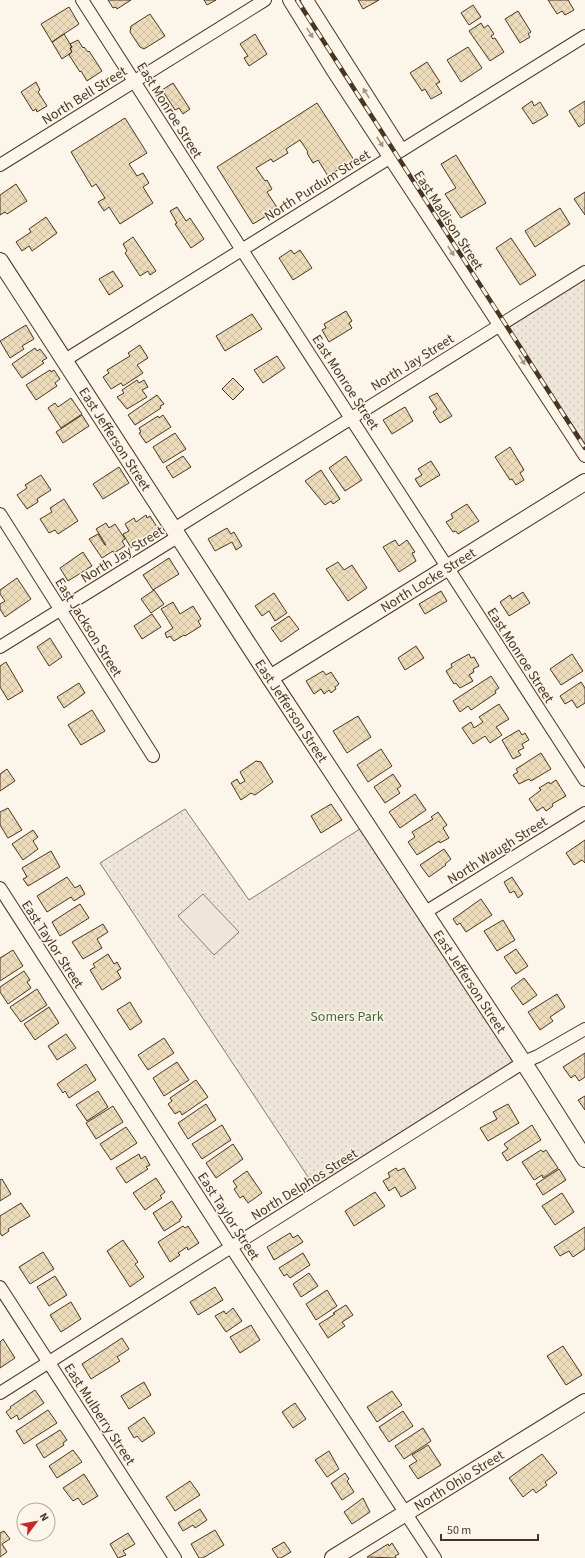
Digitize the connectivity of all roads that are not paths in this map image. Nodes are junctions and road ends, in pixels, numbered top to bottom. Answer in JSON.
{"nodes":[{"id":1,"x":82,"y":0,"type":"edge"},
{"id":2,"x":265,"y":0,"type":"edge"},
{"id":3,"x":289,"y":0,"type":"edge"},
{"id":4,"x":307,"y":0,"type":"edge"},
{"id":5,"x":585,"y":36,"type":"edge"},
{"id":6,"x":134,"y":81,"type":"junction"},
{"id":7,"x":402,"y":150,"type":"junction"},
{"id":8,"x":390,"y":157,"type":"junction"},
{"id":9,"x":0,"y":165,"type":"edge"},
{"id":10,"x":242,"y":250,"type":"junction"},
{"id":11,"x":0,"y":261,"type":"edge"},
{"id":12,"x":585,"y":272,"type":"edge"},
{"id":13,"x":500,"y":326,"type":"junction"},
{"id":14,"x":65,"y":360,"type":"junction"},
{"id":15,"x":351,"y":418,"type":"junction"},
{"id":16,"x":585,"y":456,"type":"edge"},
{"id":17,"x":585,"y":482,"type":"edge"},
{"id":18,"x":0,"y":514,"type":"edge"},
{"id":19,"x":176,"y":533,"type":"junction"},
{"id":20,"x":448,"y":568,"type":"junction"},
{"id":21,"x":61,"y":609,"type":"junction"},
{"id":22,"x":0,"y":647,"type":"edge"},
{"id":23,"x":270,"y":678,"type":"junction"},
{"id":24,"x":153,"y":756,"type":"dead end"},
{"id":25,"x":585,"y":780,"type":"edge"},
{"id":26,"x":585,"y":813,"type":"edge"},
{"id":27,"x":0,"y":888,"type":"edge"},
{"id":28,"x":424,"y":913,"type":"junction"},
{"id":29,"x":585,"y":1029,"type":"edge"},
{"id":30,"x":524,"y":1062,"type":"junction"},
{"id":31,"x":585,"y":1159,"type":"edge"},
{"id":32,"x":231,"y":1247,"type":"junction"},
{"id":33,"x":0,"y":1287,"type":"edge"},
{"id":34,"x":48,"y":1362,"type":"junction"},
{"id":35,"x":0,"y":1393,"type":"edge"},
{"id":36,"x":585,"y":1402,"type":"edge"},
{"id":37,"x":406,"y":1513,"type":"junction"},
{"id":38,"x":175,"y":1558,"type":"edge"},
{"id":39,"x":333,"y":1558,"type":"edge"},
{"id":40,"x":435,"y":1558,"type":"edge"}],
"edges":[{"from":1,"to":6,"type":"street","name":"East Monroe Street"},
{"from":2,"to":6,"type":"street","name":"North Bell Street"},
{"from":3,"to":8,"type":"street","name":"East Madison Street","one_way":true},
{"from":7,"to":4,"type":"street","one_way":true},
{"from":5,"to":7,"type":"street","name":"North Purdum Street"},
{"from":6,"to":9,"type":"street","name":"North Bell Street"},
{"from":6,"to":10,"type":"street","name":"East Monroe Street"},
{"from":7,"to":8,"type":"street","name":"North Purdum Street"},
{"from":8,"to":10,"type":"street","name":"North Purdum Street"},
{"from":8,"to":13,"type":"street","name":"East Madison Street","one_way":true},
{"from":10,"to":14,"type":"street","name":"North Purdum Street"},
{"from":10,"to":15,"type":"street","name":"East Monroe Street"},
{"from":11,"to":14,"type":"street","name":"East Jefferson Street"},
{"from":12,"to":13,"type":"street","name":"North Jay Street"},
{"from":13,"to":15,"type":"street","name":"North Jay Street"},
{"from":13,"to":16,"type":"street","name":"East Madison Street","one_way":true},
{"from":14,"to":19,"type":"street","name":"East Jefferson Street"},
{"from":15,"to":19,"type":"street","name":"North Jay Street"},
{"from":15,"to":20,"type":"street","name":"East Monroe Street"},
{"from":17,"to":20,"type":"street","name":"North Locke Street"},
{"from":18,"to":21,"type":"street","name":"East Jackson Street"},
{"from":19,"to":21,"type":"street","name":"North Jay Street"},
{"from":19,"to":23,"type":"street","name":"East Jefferson Street"},
{"from":20,"to":23,"type":"street","name":"North Locke Street"},
{"from":20,"to":25,"type":"street","name":"East Monroe Street"},
{"from":21,"to":22,"type":"street","name":"North Jay Street"},
{"from":21,"to":24,"type":"street","name":"East Jackson Street"},
{"from":23,"to":28,"type":"street","name":"East Jefferson Street"},
{"from":26,"to":28,"type":"street","name":"North Waugh Street"},
{"from":27,"to":32,"type":"street","name":"East Taylor Street"},
{"from":28,"to":30,"type":"street","name":"East Jefferson Street"},
{"from":29,"to":30,"type":"street","name":"North Delphos Street"},
{"from":30,"to":31,"type":"street","name":"East Jefferson Street"},
{"from":30,"to":32,"type":"street","name":"North Delphos Street"},
{"from":32,"to":34,"type":"street","name":"North Delphos Street"},
{"from":32,"to":37,"type":"street","name":"East Taylor Street"},
{"from":33,"to":34,"type":"street","name":"East Mulberry Street"},
{"from":34,"to":35,"type":"street","name":"North Delphos Street"},
{"from":34,"to":38,"type":"street","name":"East Mulberry Street"},
{"from":36,"to":37,"type":"street","name":"North Ohio Street"},
{"from":37,"to":39,"type":"street","name":"North Ohio Street"},
{"from":37,"to":40,"type":"street","name":"East Taylor Street"}]}
